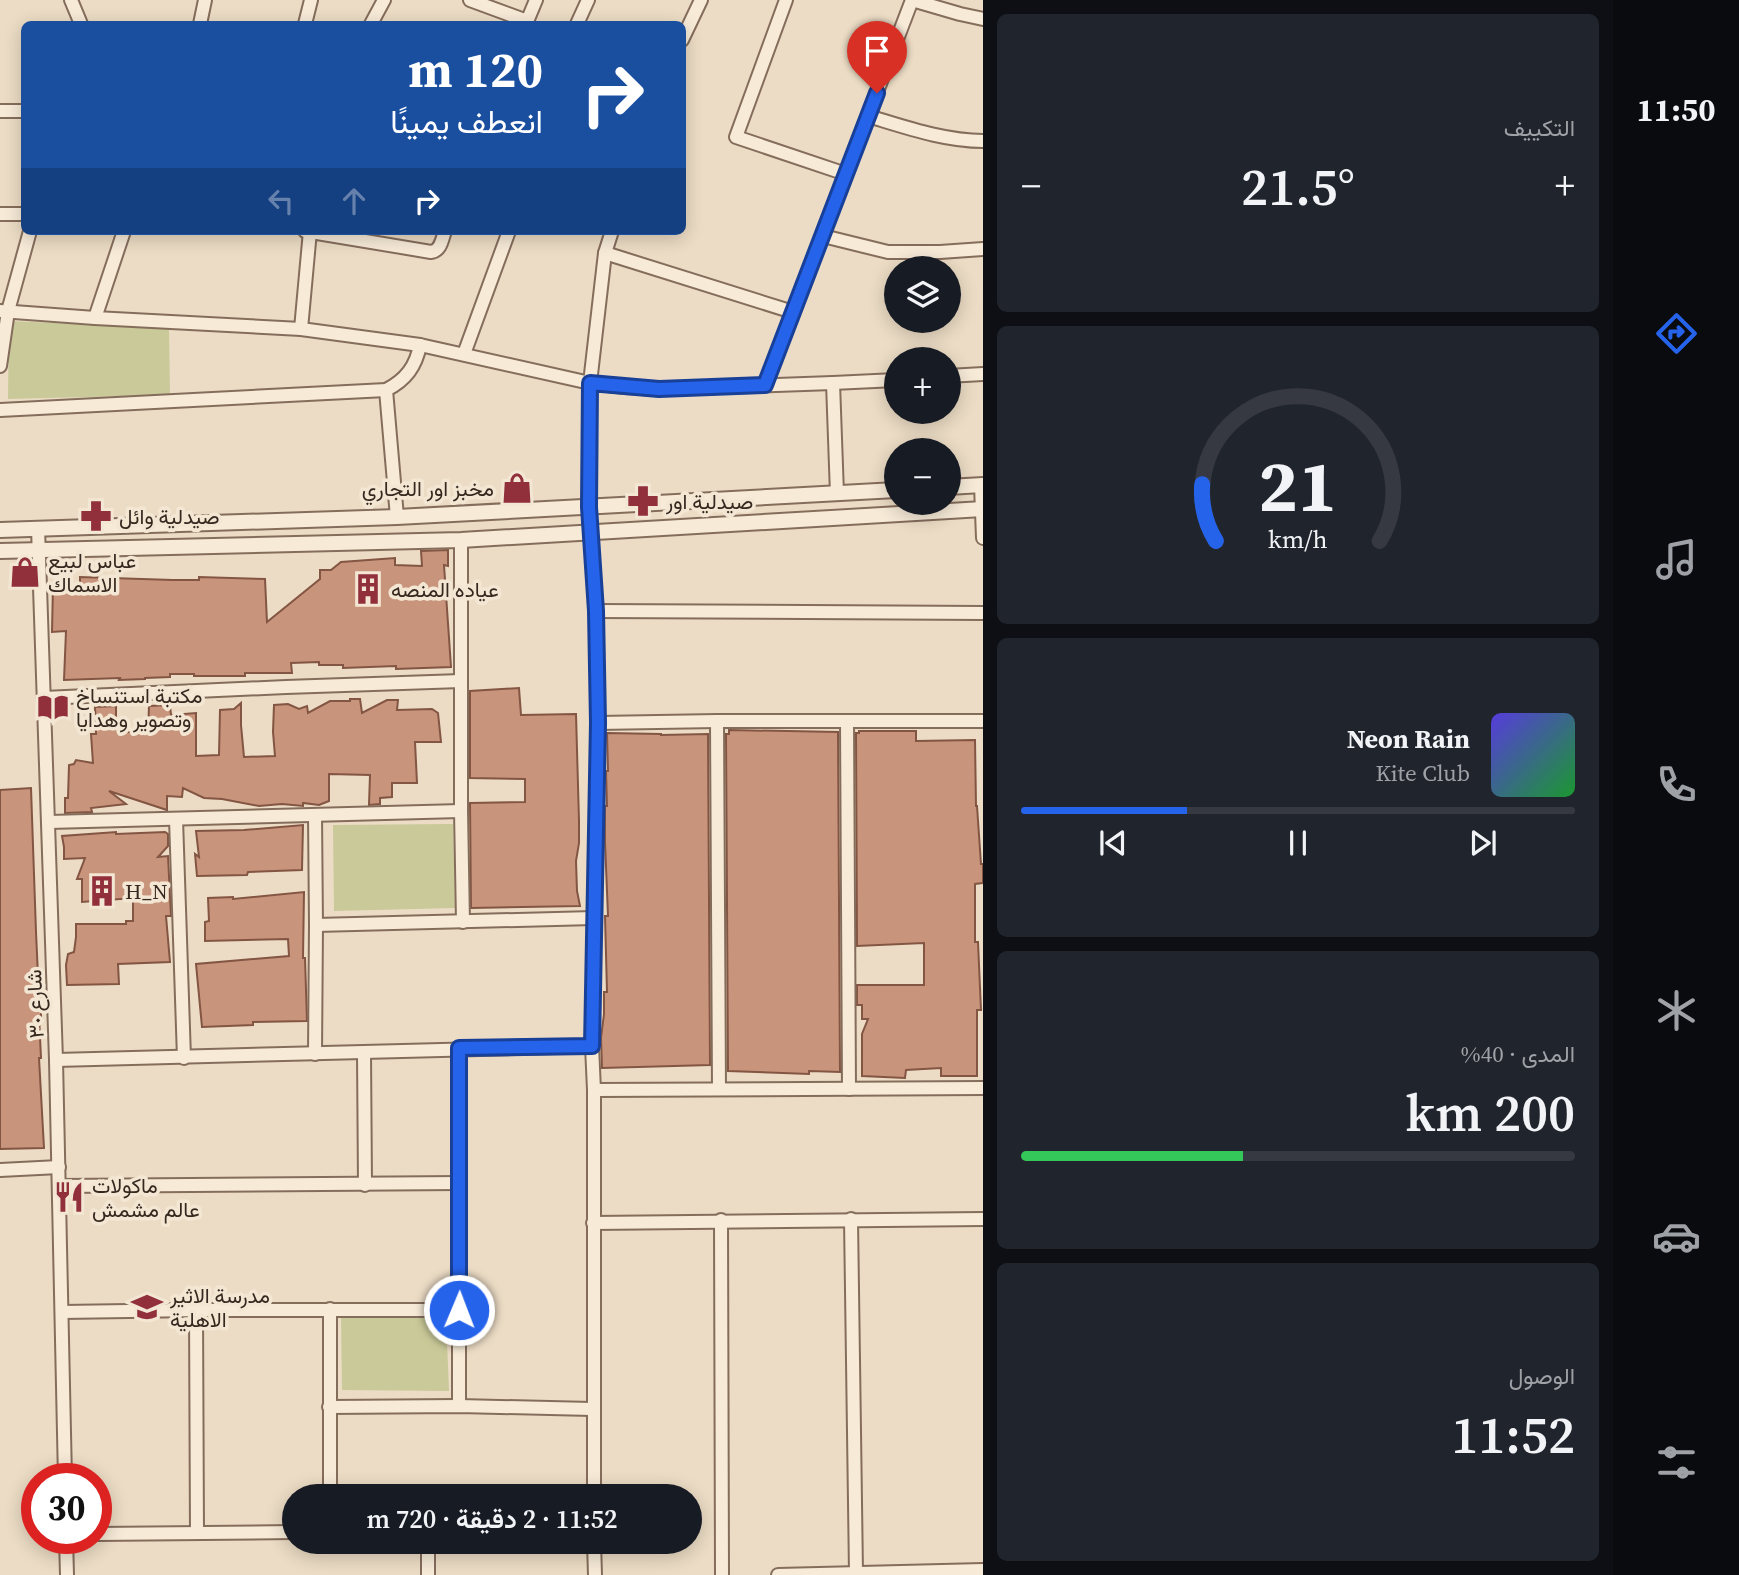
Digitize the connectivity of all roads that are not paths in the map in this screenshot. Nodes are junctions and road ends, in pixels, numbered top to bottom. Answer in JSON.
{"nodes":[{"id":1,"x":71,"y":0,"type":"edge"},
{"id":2,"x":205,"y":0,"type":"edge"},
{"id":3,"x":310,"y":0,"type":"edge"},
{"id":4,"x":384,"y":0,"type":"edge"},
{"id":5,"x":470,"y":0,"type":"edge"},
{"id":6,"x":536,"y":0,"type":"edge"},
{"id":7,"x":588,"y":0,"type":"edge"},
{"id":8,"x":701,"y":0,"type":"edge"},
{"id":9,"x":786,"y":0,"type":"edge"},
{"id":10,"x":912,"y":0,"type":"edge"},
{"id":11,"x":983,"y":19,"type":"edge"},
{"id":12,"x":80,"y":21,"type":"edge"},
{"id":13,"x":201,"y":21,"type":"edge"},
{"id":14,"x":306,"y":21,"type":"edge"},
{"id":15,"x":373,"y":21,"type":"edge"},
{"id":16,"x":521,"y":21,"type":"edge"},
{"id":17,"x":527,"y":21,"type":"edge"},
{"id":18,"x":578,"y":21,"type":"edge"},
{"id":19,"x":686,"y":32,"type":"edge"},
{"id":20,"x":0,"y":111,"type":"edge"},
{"id":21,"x":21,"y":111,"type":"edge"},
{"id":22,"x":868,"y":116,"type":"junction"},
{"id":23,"x":983,"y":141,"type":"edge"},
{"id":24,"x":846,"y":174,"type":"junction"},
{"id":25,"x":0,"y":214,"type":"edge"},
{"id":26,"x":21,"y":215,"type":"edge"},
{"id":27,"x":29,"y":235,"type":"edge"},
{"id":28,"x":123,"y":235,"type":"edge"},
{"id":29,"x":309,"y":235,"type":"edge"},
{"id":30,"x":332,"y":235,"type":"edge"},
{"id":31,"x":444,"y":235,"type":"edge"},
{"id":32,"x":508,"y":235,"type":"edge"},
{"id":33,"x":611,"y":235,"type":"edge"},
{"id":34,"x":823,"y":236,"type":"junction"},
{"id":35,"x":983,"y":249,"type":"edge"},
{"id":36,"x":605,"y":253,"type":"junction"},
{"id":37,"x":4,"y":311,"type":"edge"},
{"id":38,"x":793,"y":312,"type":"junction"},
{"id":39,"x":95,"y":318,"type":"junction"},
{"id":40,"x":301,"y":329,"type":"junction"},
{"id":41,"x":420,"y":345,"type":"junction"},
{"id":42,"x":464,"y":354,"type":"junction"},
{"id":43,"x":0,"y":366,"type":"edge"},
{"id":44,"x":983,"y":374,"type":"edge"},
{"id":45,"x":961,"y":375,"type":"edge"},
{"id":46,"x":884,"y":381,"type":"edge"},
{"id":47,"x":590,"y":383,"type":"junction"},
{"id":48,"x":833,"y":383,"type":"junction"},
{"id":49,"x":765,"y":385,"type":"junction"},
{"id":50,"x":386,"y":390,"type":"junction"},
{"id":51,"x":0,"y":410,"type":"edge"},
{"id":52,"x":982,"y":485,"type":"edge"},
{"id":53,"x":961,"y":486,"type":"edge"},
{"id":54,"x":884,"y":491,"type":"edge"},
{"id":55,"x":837,"y":494,"type":"junction"},
{"id":56,"x":589,"y":507,"type":"junction"},
{"id":57,"x":983,"y":509,"type":"edge"},
{"id":58,"x":397,"y":517,"type":"junction"},
{"id":59,"x":38,"y":528,"type":"junction"},
{"id":60,"x":0,"y":530,"type":"edge"},
{"id":61,"x":591,"y":533,"type":"junction"},
{"id":62,"x":983,"y":538,"type":"edge"},
{"id":63,"x":461,"y":540,"type":"junction"},
{"id":64,"x":39,"y":550,"type":"junction"},
{"id":65,"x":0,"y":551,"type":"edge"},
{"id":66,"x":596,"y":611,"type":"junction"},
{"id":67,"x":983,"y":613,"type":"edge"},
{"id":68,"x":461,"y":681,"type":"junction"},
{"id":69,"x":44,"y":698,"type":"junction"},
{"id":70,"x":717,"y":721,"type":"junction"},
{"id":71,"x":847,"y":721,"type":"junction"},
{"id":72,"x":983,"y":721,"type":"edge"},
{"id":73,"x":598,"y":723,"type":"junction"},
{"id":74,"x":461,"y":811,"type":"junction"},
{"id":75,"x":315,"y":815,"type":"junction"},
{"id":76,"x":176,"y":819,"type":"junction"},
{"id":77,"x":49,"y":822,"type":"junction"},
{"id":78,"x":594,"y":918,"type":"junction"},
{"id":79,"x":463,"y":922,"type":"junction"},
{"id":80,"x":316,"y":925,"type":"junction"},
{"id":81,"x":592,"y":1046,"type":"junction"},
{"id":82,"x":459,"y":1048,"type":"junction"},
{"id":83,"x":364,"y":1052,"type":"junction"},
{"id":84,"x":315,"y":1054,"type":"junction"},
{"id":85,"x":184,"y":1058,"type":"junction"},
{"id":86,"x":56,"y":1060,"type":"junction"},
{"id":87,"x":849,"y":1088,"type":"junction"},
{"id":88,"x":983,"y":1088,"type":"edge"},
{"id":89,"x":719,"y":1089,"type":"junction"},
{"id":90,"x":594,"y":1090,"type":"junction"},
{"id":91,"x":59,"y":1167,"type":"junction"},
{"id":92,"x":0,"y":1170,"type":"edge"},
{"id":93,"x":460,"y":1183,"type":"junction"},
{"id":94,"x":365,"y":1185,"type":"junction"},
{"id":95,"x":59,"y":1186,"type":"junction"},
{"id":96,"x":851,"y":1219,"type":"junction"},
{"id":97,"x":983,"y":1219,"type":"edge"},
{"id":98,"x":721,"y":1220,"type":"junction"},
{"id":99,"x":593,"y":1223,"type":"junction"},
{"id":100,"x":330,"y":1309,"type":"junction"},
{"id":101,"x":196,"y":1310,"type":"junction"},
{"id":102,"x":459,"y":1310,"type":"junction"},
{"id":103,"x":62,"y":1312,"type":"junction"},
{"id":104,"x":459,"y":1406,"type":"junction"},
{"id":105,"x":329,"y":1407,"type":"junction"},
{"id":106,"x":592,"y":1409,"type":"junction"},
{"id":107,"x":65,"y":1463,"type":"edge"},
{"id":108,"x":330,"y":1484,"type":"edge"},
{"id":109,"x":594,"y":1484,"type":"edge"},
{"id":110,"x":282,"y":1532,"type":"edge"},
{"id":111,"x":197,"y":1533,"type":"junction"},
{"id":112,"x":112,"y":1534,"type":"edge"},
{"id":113,"x":66,"y":1554,"type":"edge"},
{"id":114,"x":428,"y":1554,"type":"edge"},
{"id":115,"x":594,"y":1554,"type":"edge"},
{"id":116,"x":983,"y":1570,"type":"edge"},
{"id":117,"x":856,"y":1573,"type":"junction"},
{"id":118,"x":67,"y":1575,"type":"edge"},
{"id":119,"x":428,"y":1575,"type":"edge"},
{"id":120,"x":595,"y":1575,"type":"edge"},
{"id":121,"x":722,"y":1575,"type":"edge"},
{"id":122,"x":778,"y":1575,"type":"edge"}],
"edges":[{"from":1,"to":12,"type":"street"},
{"from":2,"to":13,"type":"street"},
{"from":3,"to":14,"type":"street"},
{"from":4,"to":15,"type":"street"},
{"from":5,"to":16,"type":"street"},
{"from":6,"to":17,"type":"street"},
{"from":7,"to":18,"type":"street"},
{"from":8,"to":19,"type":"street"},
{"from":9,"to":24,"type":"street"},
{"from":10,"to":11,"type":"street"},
{"from":10,"to":22,"type":"street"},
{"from":20,"to":21,"type":"street"},
{"from":22,"to":23,"type":"street"},
{"from":22,"to":24,"type":"street"},
{"from":24,"to":34,"type":"street"},
{"from":25,"to":26,"type":"street"},
{"from":27,"to":37,"type":"street"},
{"from":28,"to":39,"type":"street"},
{"from":29,"to":40,"type":"street"},
{"from":30,"to":31,"type":"street"},
{"from":32,"to":42,"type":"street"},
{"from":33,"to":36,"type":"street"},
{"from":34,"to":35,"type":"street"},
{"from":34,"to":38,"type":"street"},
{"from":36,"to":38,"type":"street"},
{"from":36,"to":47,"type":"street"},
{"from":37,"to":39,"type":"street"},
{"from":37,"to":43,"type":"street"},
{"from":38,"to":49,"type":"street"},
{"from":39,"to":40,"type":"street"},
{"from":40,"to":41,"type":"street"},
{"from":41,"to":42,"type":"street"},
{"from":41,"to":50,"type":"street"},
{"from":42,"to":47,"type":"street"},
{"from":44,"to":45,"type":"street"},
{"from":46,"to":48,"type":"street"},
{"from":47,"to":49,"type":"street"},
{"from":47,"to":56,"type":"street"},
{"from":48,"to":49,"type":"street"},
{"from":48,"to":55,"type":"street"},
{"from":50,"to":51,"type":"street"},
{"from":50,"to":58,"type":"street"},
{"from":52,"to":53,"type":"street"},
{"from":52,"to":57,"type":"street"},
{"from":54,"to":55,"type":"street"},
{"from":55,"to":56,"type":"street"},
{"from":56,"to":58,"type":"street"},
{"from":56,"to":61,"type":"street"},
{"from":57,"to":61,"type":"street"},
{"from":57,"to":62,"type":"street"},
{"from":58,"to":59,"type":"street"},
{"from":59,"to":60,"type":"street"},
{"from":59,"to":64,"type":"street","name":"شارع ٣٠"},
{"from":61,"to":63,"type":"street"},
{"from":61,"to":66,"type":"street"},
{"from":63,"to":64,"type":"street"},
{"from":63,"to":68,"type":"street"},
{"from":64,"to":65,"type":"street"},
{"from":64,"to":69,"type":"street","name":"شارع ٣٠"},
{"from":66,"to":67,"type":"street"},
{"from":66,"to":73,"type":"street"},
{"from":68,"to":69,"type":"street"},
{"from":68,"to":74,"type":"street"},
{"from":69,"to":77,"type":"street","name":"شارع ٣٠"},
{"from":70,"to":71,"type":"street"},
{"from":70,"to":73,"type":"street"},
{"from":70,"to":89,"type":"street"},
{"from":71,"to":72,"type":"street"},
{"from":71,"to":87,"type":"street"},
{"from":73,"to":78,"type":"street"},
{"from":74,"to":75,"type":"street"},
{"from":74,"to":79,"type":"street"},
{"from":75,"to":76,"type":"street"},
{"from":75,"to":80,"type":"street"},
{"from":76,"to":77,"type":"street"},
{"from":76,"to":85,"type":"street"},
{"from":77,"to":86,"type":"street","name":"شارع ٣٠"},
{"from":78,"to":79,"type":"street"},
{"from":78,"to":81,"type":"street"},
{"from":79,"to":80,"type":"street"},
{"from":80,"to":84,"type":"street"},
{"from":81,"to":82,"type":"street"},
{"from":81,"to":90,"type":"street"},
{"from":82,"to":83,"type":"street"},
{"from":82,"to":93,"type":"street"},
{"from":83,"to":84,"type":"street"},
{"from":83,"to":94,"type":"street"},
{"from":84,"to":85,"type":"street"},
{"from":85,"to":86,"type":"street"},
{"from":86,"to":91,"type":"street","name":"شارع ٣٠"},
{"from":87,"to":88,"type":"street"},
{"from":87,"to":89,"type":"street"},
{"from":89,"to":90,"type":"street"},
{"from":90,"to":99,"type":"street"},
{"from":91,"to":92,"type":"street"},
{"from":91,"to":95,"type":"street","name":"شارع ٣٠"},
{"from":93,"to":94,"type":"street"},
{"from":93,"to":102,"type":"street"},
{"from":94,"to":95,"type":"street"},
{"from":95,"to":103,"type":"street","name":"شارع ٣٠"},
{"from":96,"to":97,"type":"street"},
{"from":96,"to":98,"type":"street"},
{"from":96,"to":117,"type":"street"},
{"from":98,"to":99,"type":"street"},
{"from":98,"to":121,"type":"street"},
{"from":99,"to":106,"type":"street"},
{"from":100,"to":101,"type":"street"},
{"from":100,"to":102,"type":"street"},
{"from":100,"to":105,"type":"street"},
{"from":101,"to":103,"type":"street"},
{"from":101,"to":111,"type":"street"},
{"from":102,"to":104,"type":"street"},
{"from":103,"to":107,"type":"street","name":"شارع ٣٠"},
{"from":104,"to":105,"type":"street"},
{"from":104,"to":106,"type":"street"},
{"from":105,"to":108,"type":"street"},
{"from":106,"to":109,"type":"street"},
{"from":110,"to":111,"type":"street"},
{"from":111,"to":112,"type":"street"},
{"from":113,"to":118,"type":"street"},
{"from":114,"to":119,"type":"street"},
{"from":115,"to":120,"type":"street"},
{"from":116,"to":117,"type":"street"},
{"from":117,"to":122,"type":"street"}]}
